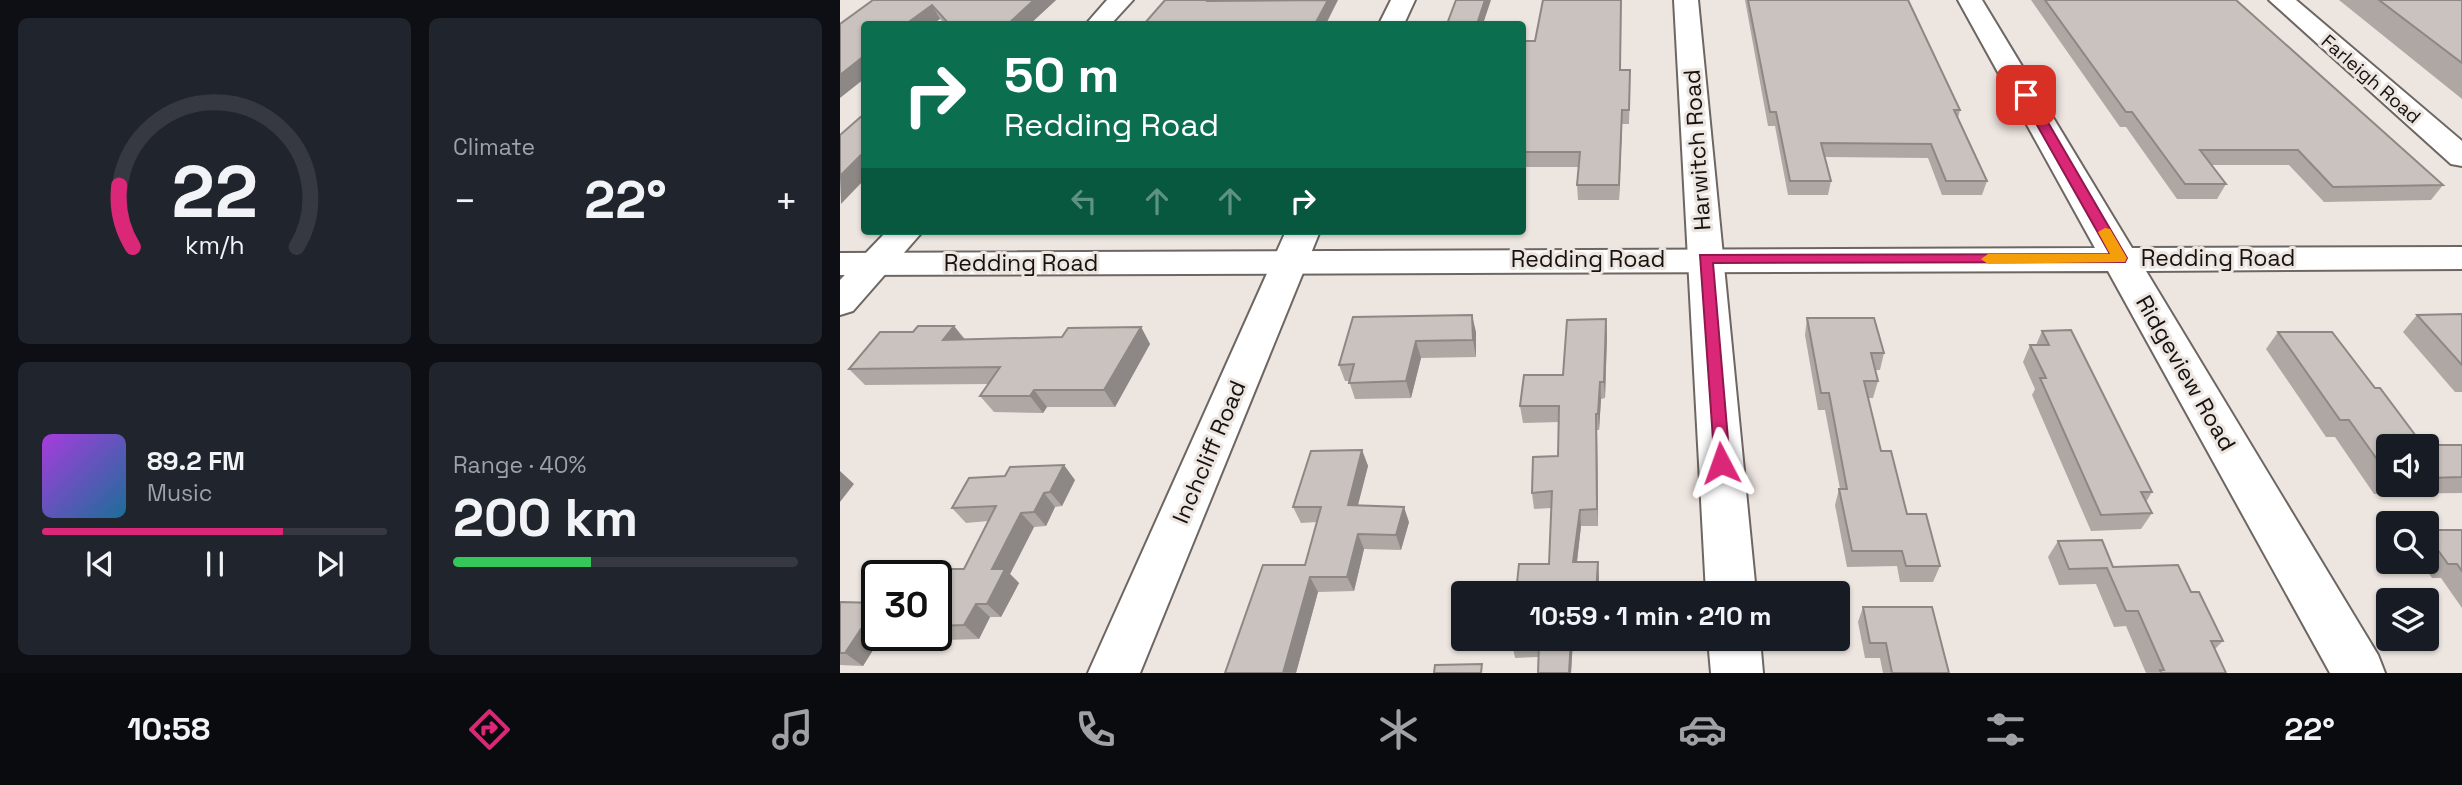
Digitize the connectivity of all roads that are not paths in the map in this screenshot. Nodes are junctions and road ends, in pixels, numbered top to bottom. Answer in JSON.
{"nodes":[{"id":1,"x":1121,"y":0,"type":"edge"},
{"id":2,"x":1403,"y":0,"type":"edge"},
{"id":3,"x":1686,"y":0,"type":"edge"},
{"id":4,"x":1970,"y":0,"type":"edge"},
{"id":5,"x":2281,"y":0,"type":"edge"},
{"id":6,"x":1101,"y":21,"type":"edge"},
{"id":7,"x":1393,"y":21,"type":"edge"},
{"id":8,"x":2462,"y":157,"type":"edge"},
{"id":9,"x":902,"y":235,"type":"edge"},
{"id":10,"x":1297,"y":246,"type":"edge"},
{"id":11,"x":1706,"y":258,"type":"junction"},
{"id":12,"x":2120,"y":258,"type":"junction"},
{"id":13,"x":2462,"y":258,"type":"edge"},
{"id":14,"x":876,"y":263,"type":"junction"},
{"id":15,"x":840,"y":264,"type":"edge"},
{"id":16,"x":840,"y":302,"type":"edge"},
{"id":17,"x":1730,"y":581,"type":"edge"},
{"id":18,"x":1735,"y":651,"type":"edge"},
{"id":19,"x":1114,"y":673,"type":"edge"},
{"id":20,"x":1737,"y":673,"type":"edge"},
{"id":21,"x":2359,"y":673,"type":"edge"}],
"edges":[{"from":1,"to":6,"type":"street"},
{"from":2,"to":7,"type":"street"},
{"from":3,"to":11,"type":"street","name":"Harwitch Road"},
{"from":4,"to":12,"type":"street","name":"Ridgeview Road"},
{"from":5,"to":8,"type":"street","name":"Farleigh Road"},
{"from":9,"to":14,"type":"street"},
{"from":10,"to":11,"type":"street","name":"Redding Road"},
{"from":10,"to":14,"type":"street","name":"Redding Road"},
{"from":10,"to":19,"type":"street","name":"Inchcliff Road"},
{"from":11,"to":12,"type":"street","name":"Redding Road"},
{"from":11,"to":17,"type":"street","name":"Harwitch Road"},
{"from":12,"to":13,"type":"street","name":"Redding Road"},
{"from":12,"to":21,"type":"street","name":"Ridgeview Road"},
{"from":14,"to":15,"type":"street","name":"Redding Road"},
{"from":14,"to":16,"type":"street"},
{"from":18,"to":20,"type":"street"}]}
